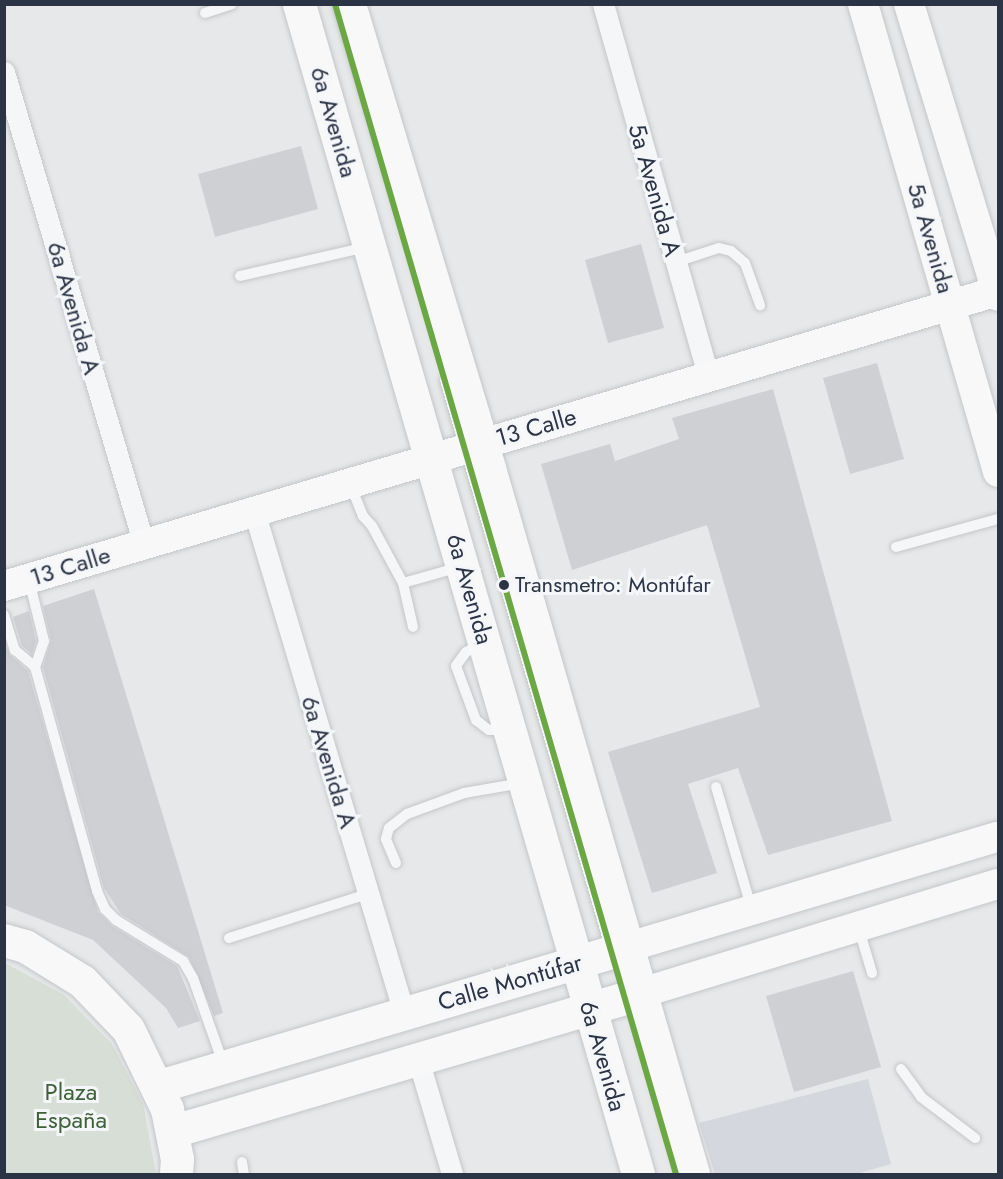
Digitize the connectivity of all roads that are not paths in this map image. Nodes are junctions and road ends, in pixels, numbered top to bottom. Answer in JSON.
{"nodes":[{"id":1,"x":232,"y":4,"type":"edge"},
{"id":2,"x":299,"y":4,"type":"edge"},
{"id":3,"x":335,"y":4,"type":"edge"},
{"id":4,"x":349,"y":4,"type":"edge"},
{"id":5,"x":603,"y":4,"type":"edge"},
{"id":6,"x":863,"y":4,"type":"edge"},
{"id":7,"x":909,"y":4,"type":"edge"},
{"id":8,"x":205,"y":12,"type":"dead end"},
{"id":9,"x":4,"y":72,"type":"edge"},
{"id":10,"x":370,"y":246,"type":"junction"},
{"id":11,"x":676,"y":262,"type":"junction"},
{"id":12,"x":240,"y":276,"type":"dead end"},
{"id":13,"x":998,"y":293,"type":"edge"},
{"id":14,"x":760,"y":305,"type":"dead end"},
{"id":15,"x":950,"y":305,"type":"junction"},
{"id":16,"x":708,"y":376,"type":"junction"},
{"id":17,"x":473,"y":446,"type":"junction"},
{"id":18,"x":432,"y":458,"type":"junction"},
{"id":19,"x":999,"y":472,"type":"edge"},
{"id":20,"x":350,"y":482,"type":"junction"},
{"id":21,"x":254,"y":511,"type":"junction"},
{"id":22,"x":999,"y":519,"type":"edge"},
{"id":23,"x":144,"y":544,"type":"junction"},
{"id":24,"x":896,"y":547,"type":"dead end"},
{"id":25,"x":463,"y":567,"type":"junction"},
{"id":26,"x":16,"y":582,"type":"edge"},
{"id":27,"x":403,"y":583,"type":"junction"},
{"id":28,"x":4,"y":615,"type":"edge"},
{"id":29,"x":413,"y":627,"type":"dead end"},
{"id":30,"x":35,"y":667,"type":"junction"},
{"id":31,"x":525,"y":783,"type":"junction"},
{"id":32,"x":717,"y":788,"type":"dead end"},
{"id":33,"x":999,"y":837,"type":"edge"},
{"id":34,"x":396,"y":863,"type":"dead end"},
{"id":35,"x":999,"y":884,"type":"edge"},
{"id":36,"x":368,"y":894,"type":"junction"},
{"id":37,"x":752,"y":910,"type":"junction"},
{"id":38,"x":858,"y":926,"type":"junction"},
{"id":39,"x":229,"y":938,"type":"dead end"},
{"id":40,"x":4,"y":940,"type":"edge"},
{"id":41,"x":620,"y":949,"type":"junction"},
{"id":42,"x":576,"y":962,"type":"junction"},
{"id":43,"x":872,"y":973,"type":"dead end"},
{"id":44,"x":633,"y":996,"type":"junction"},
{"id":45,"x":590,"y":1008,"type":"junction"},
{"id":46,"x":404,"y":1013,"type":"junction"},
{"id":47,"x":418,"y":1059,"type":"junction"},
{"id":48,"x":225,"y":1066,"type":"junction"},
{"id":49,"x":901,"y":1069,"type":"dead end"},
{"id":50,"x":159,"y":1086,"type":"junction"},
{"id":51,"x":173,"y":1131,"type":"junction"},
{"id":52,"x":975,"y":1138,"type":"dead end"},
{"id":53,"x":243,"y":1162,"type":"dead end"},
{"id":54,"x":176,"y":1174,"type":"edge"},
{"id":55,"x":244,"y":1174,"type":"edge"},
{"id":56,"x":452,"y":1174,"type":"edge"},
{"id":57,"x":638,"y":1174,"type":"edge"},
{"id":58,"x":676,"y":1174,"type":"edge"},
{"id":59,"x":693,"y":1174,"type":"edge"}],
"edges":[{"from":1,"to":8,"type":"lane"},
{"from":2,"to":10,"type":"main road","name":"6a Avenida"},
{"from":3,"to":17,"type":"lane"},
{"from":4,"to":17,"type":"main road","name":"6a Avenida"},
{"from":5,"to":11,"type":"street","name":"5a Avenida A"},
{"from":6,"to":15,"type":"street","name":"5a Avenida"},
{"from":7,"to":13,"type":"street","name":"5a Avenida"},
{"from":9,"to":23,"type":"street","name":"6a Avenida A"},
{"from":10,"to":12,"type":"lane"},
{"from":10,"to":18,"type":"main road","name":"6a Avenida"},
{"from":11,"to":14,"type":"lane"},
{"from":11,"to":16,"type":"street","name":"5a Avenida A"},
{"from":13,"to":15,"type":"street","name":"13 Calle"},
{"from":15,"to":16,"type":"street","name":"13 Calle"},
{"from":15,"to":19,"type":"street","name":"5a Avenida"},
{"from":16,"to":17,"type":"street","name":"13 Calle"},
{"from":17,"to":18,"type":"street","name":"13 Calle"},
{"from":17,"to":41,"type":"main road","name":"6a Avenida"},
{"from":18,"to":20,"type":"street","name":"13 Calle"},
{"from":18,"to":25,"type":"main road","name":"6a Avenida"},
{"from":20,"to":21,"type":"street","name":"13 Calle"},
{"from":20,"to":27,"type":"lane"},
{"from":21,"to":23,"type":"street","name":"13 Calle"},
{"from":21,"to":36,"type":"street","name":"6a Avenida A"},
{"from":22,"to":24,"type":"lane"},
{"from":23,"to":26,"type":"street","name":"13 Calle"},
{"from":25,"to":27,"type":"lane"},
{"from":25,"to":31,"type":"main road","name":"6a Avenida"},
{"from":26,"to":30,"type":"lane"},
{"from":27,"to":29,"type":"lane"},
{"from":28,"to":30,"type":"lane"},
{"from":30,"to":48,"type":"lane"},
{"from":31,"to":34,"type":"lane"},
{"from":31,"to":42,"type":"main road","name":"6a Avenida"},
{"from":32,"to":37,"type":"lane"},
{"from":33,"to":37,"type":"street","name":"Calle Montúfar"},
{"from":35,"to":38,"type":"street","name":"Calle Montúfar"},
{"from":36,"to":39,"type":"lane"},
{"from":36,"to":46,"type":"street","name":"6a Avenida A"},
{"from":37,"to":41,"type":"street","name":"Calle Montúfar"},
{"from":38,"to":43,"type":"lane"},
{"from":38,"to":44,"type":"street","name":"Calle Montúfar"},
{"from":40,"to":50,"type":"main road"},
{"from":41,"to":42,"type":"main road","name":"Calle Montúfar"},
{"from":41,"to":44,"type":"main road","name":"6a Avenida"},
{"from":42,"to":45,"type":"main road","name":"6a Avenida"},
{"from":42,"to":46,"type":"main road","name":"Calle Montúfar"},
{"from":44,"to":45,"type":"main road","name":"Calle Montúfar"},
{"from":44,"to":58,"type":"lane"},
{"from":44,"to":59,"type":"main road","name":"6a Avenida"},
{"from":45,"to":47,"type":"main road","name":"Calle Montúfar"},
{"from":45,"to":57,"type":"main road","name":"6a Avenida"},
{"from":46,"to":48,"type":"main road","name":"Calle Montúfar"},
{"from":47,"to":51,"type":"main road","name":"Calle Montúfar"},
{"from":47,"to":56,"type":"street"},
{"from":48,"to":50,"type":"main road","name":"Calle Montúfar"},
{"from":49,"to":52,"type":"lane"},
{"from":50,"to":51,"type":"main road"},
{"from":51,"to":54,"type":"main road"},
{"from":53,"to":55,"type":"lane"}]}
